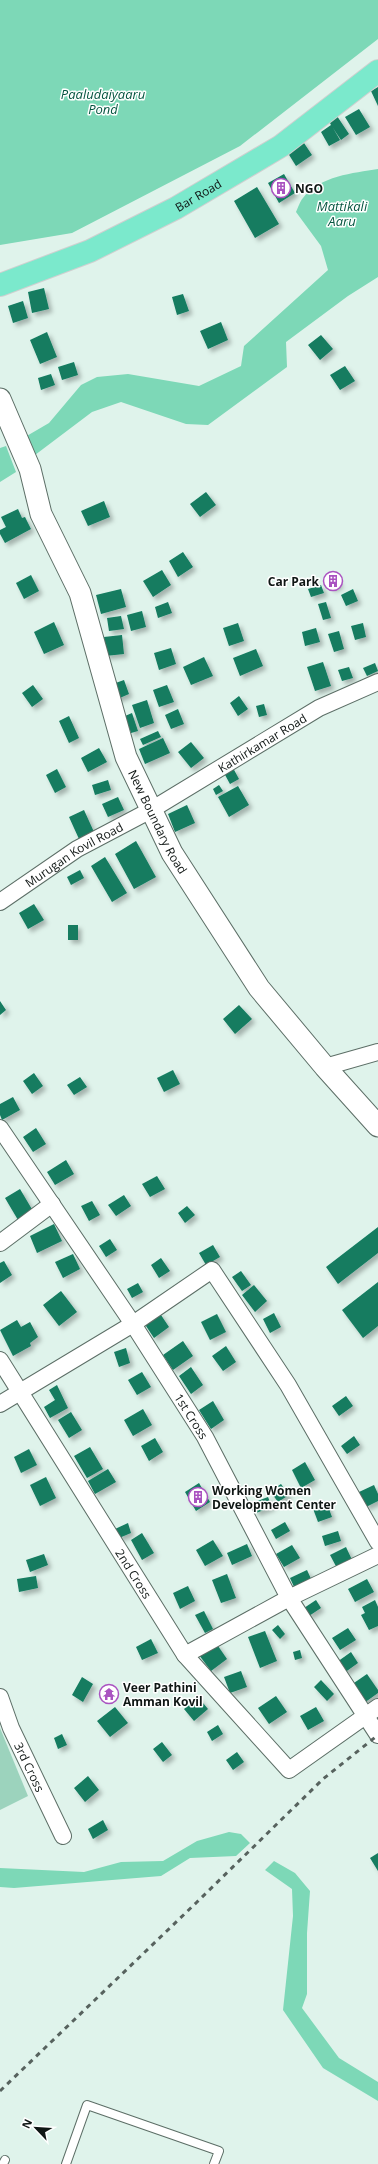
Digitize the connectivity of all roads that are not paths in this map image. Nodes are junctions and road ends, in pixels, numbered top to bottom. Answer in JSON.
{"nodes":[{"id":1,"x":378,"y":71,"type":"edge"},
{"id":2,"x":0,"y":285,"type":"edge"},
{"id":3,"x":0,"y":399,"type":"edge"},
{"id":4,"x":378,"y":682,"type":"edge"},
{"id":5,"x":151,"y":810,"type":"junction"},
{"id":6,"x":0,"y":902,"type":"edge"},
{"id":7,"x":378,"y":1052,"type":"edge"},
{"id":8,"x":325,"y":1067,"type":"junction"},
{"id":9,"x":378,"y":1126,"type":"edge"},
{"id":10,"x":0,"y":1128,"type":"edge"},
{"id":11,"x":52,"y":1204,"type":"junction"},
{"id":12,"x":0,"y":1243,"type":"edge"},
{"id":13,"x":133,"y":1324,"type":"junction"},
{"id":14,"x":0,"y":1360,"type":"edge"},
{"id":15,"x":20,"y":1391,"type":"junction"},
{"id":16,"x":0,"y":1404,"type":"edge"},
{"id":17,"x":378,"y":1542,"type":"edge"},
{"id":18,"x":378,"y":1555,"type":"edge"},
{"id":19,"x":289,"y":1598,"type":"junction"},
{"id":20,"x":185,"y":1655,"type":"junction"},
{"id":21,"x":0,"y":1697,"type":"edge"},
{"id":22,"x":372,"y":1711,"type":"edge"},
{"id":23,"x":378,"y":1735,"type":"edge"},
{"id":24,"x":62,"y":1836,"type":"dead end"},
{"id":25,"x":66,"y":2164,"type":"edge"},
{"id":26,"x":214,"y":2164,"type":"edge"}],
"edges":[{"from":1,"to":2,"type":"main road","name":"Bar Road"},
{"from":3,"to":5,"type":"street","name":"New Boundary Road"},
{"from":4,"to":5,"type":"street","name":"Kathirkamar Road"},
{"from":5,"to":6,"type":"street","name":"Murugan Kovil Road"},
{"from":5,"to":8,"type":"street","name":"New Boundary Road"},
{"from":7,"to":8,"type":"street"},
{"from":8,"to":9,"type":"street","name":"New Boundary Road"},
{"from":10,"to":11,"type":"street","name":"1st Cross"},
{"from":11,"to":12,"type":"street"},
{"from":11,"to":13,"type":"street","name":"1st Cross"},
{"from":13,"to":15,"type":"street"},
{"from":13,"to":17,"type":"street"},
{"from":13,"to":19,"type":"street","name":"1st Cross"},
{"from":14,"to":15,"type":"street","name":"2nd Cross"},
{"from":15,"to":16,"type":"street"},
{"from":15,"to":20,"type":"street","name":"2nd Cross"},
{"from":18,"to":19,"type":"street"},
{"from":19,"to":20,"type":"street"},
{"from":19,"to":22,"type":"street","name":"1st Cross"},
{"from":20,"to":22,"type":"street","name":"2nd Cross"},
{"from":21,"to":24,"type":"street","name":"3rd Cross"},
{"from":22,"to":23,"type":"street","name":"1st Cross"},
{"from":25,"to":26,"type":"lane"}]}
